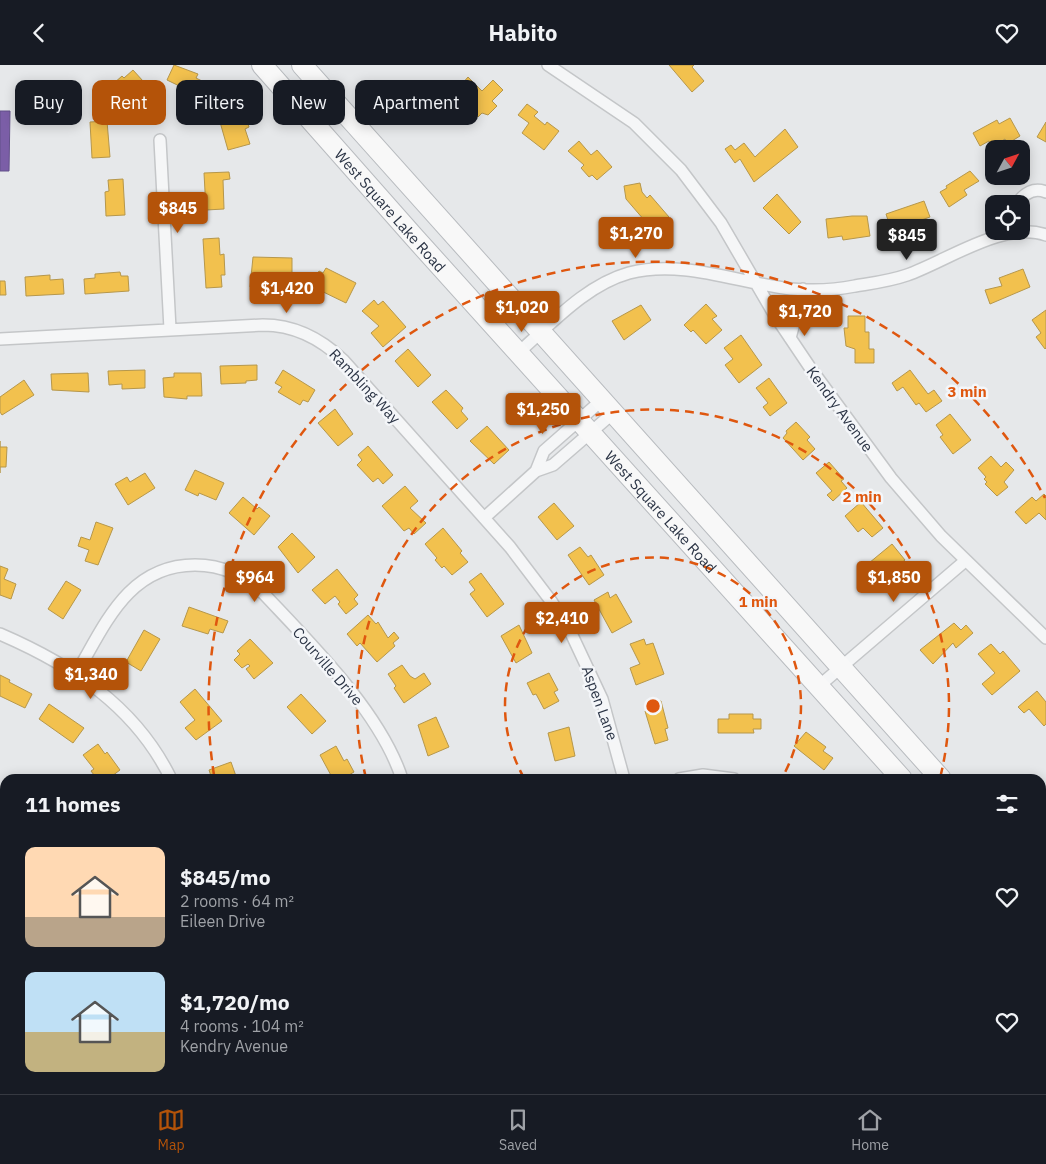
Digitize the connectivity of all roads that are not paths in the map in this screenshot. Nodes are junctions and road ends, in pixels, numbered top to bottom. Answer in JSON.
{"nodes":[{"id":1,"x":262,"y":65,"type":"edge"},
{"id":2,"x":302,"y":65,"type":"edge"},
{"id":3,"x":548,"y":65,"type":"edge"},
{"id":4,"x":160,"y":140,"type":"dead end"},
{"id":5,"x":1046,"y":192,"type":"edge"},
{"id":6,"x":1025,"y":195,"type":"edge"},
{"id":7,"x":1030,"y":232,"type":"edge"},
{"id":8,"x":1046,"y":235,"type":"edge"},
{"id":9,"x":990,"y":240,"type":"edge"},
{"id":10,"x":755,"y":282,"type":"junction"},
{"id":11,"x":803,"y":289,"type":"junction"},
{"id":12,"x":170,"y":329,"type":"junction"},
{"id":13,"x":541,"y":333,"type":"junction"},
{"id":14,"x":790,"y":338,"type":"junction"},
{"id":15,"x":0,"y":339,"type":"edge"},
{"id":16,"x":519,"y":352,"type":"junction"},
{"id":17,"x":607,"y":406,"type":"junction"},
{"id":18,"x":586,"y":425,"type":"junction"},
{"id":19,"x":536,"y":471,"type":"junction"},
{"id":20,"x":484,"y":518,"type":"junction"},
{"id":21,"x":965,"y":561,"type":"junction"},
{"id":22,"x":0,"y":635,"type":"edge"},
{"id":23,"x":1046,"y":638,"type":"edge"},
{"id":24,"x":841,"y":666,"type":"junction"},
{"id":25,"x":76,"y":674,"type":"junction"},
{"id":26,"x":819,"y":686,"type":"junction"},
{"id":27,"x":168,"y":774,"type":"edge"},
{"id":28,"x":400,"y":774,"type":"edge"},
{"id":29,"x":623,"y":774,"type":"edge"},
{"id":30,"x":898,"y":774,"type":"edge"},
{"id":31,"x":937,"y":774,"type":"edge"}],
"edges":[{"from":1,"to":16,"type":"highway","name":"West Square Lake Road"},
{"from":2,"to":13,"type":"highway","name":"West Square Lake Road"},
{"from":3,"to":10,"type":"street","name":"Kendry Avenue"},
{"from":4,"to":12,"type":"street"},
{"from":5,"to":6,"type":"street"},
{"from":7,"to":8,"type":"street"},
{"from":9,"to":11,"type":"street"},
{"from":10,"to":11,"type":"street"},
{"from":10,"to":13,"type":"street"},
{"from":10,"to":14,"type":"street","name":"Kendry Avenue"},
{"from":11,"to":14,"type":"street"},
{"from":12,"to":15,"type":"street","name":"Rambling Way"},
{"from":12,"to":20,"type":"street","name":"Rambling Way"},
{"from":13,"to":16,"type":"street"},
{"from":13,"to":17,"type":"highway","name":"West Square Lake Road"},
{"from":14,"to":21,"type":"street","name":"Kendry Avenue"},
{"from":16,"to":18,"type":"highway","name":"West Square Lake Road"},
{"from":17,"to":18,"type":"street"},
{"from":17,"to":18,"type":"street"},
{"from":17,"to":24,"type":"highway","name":"West Square Lake Road"},
{"from":18,"to":19,"type":"street"},
{"from":18,"to":19,"type":"street"},
{"from":18,"to":26,"type":"highway","name":"West Square Lake Road"},
{"from":19,"to":20,"type":"street"},
{"from":20,"to":29,"type":"street","name":"Aspen Lane"},
{"from":21,"to":23,"type":"street","name":"Kendry Avenue"},
{"from":21,"to":24,"type":"street"},
{"from":22,"to":25,"type":"street"},
{"from":24,"to":26,"type":"street"},
{"from":24,"to":31,"type":"highway","name":"West Square Lake Road"},
{"from":25,"to":27,"type":"street"},
{"from":25,"to":28,"type":"street","name":"Courville Drive"},
{"from":26,"to":30,"type":"highway","name":"West Square Lake Road"}]}
